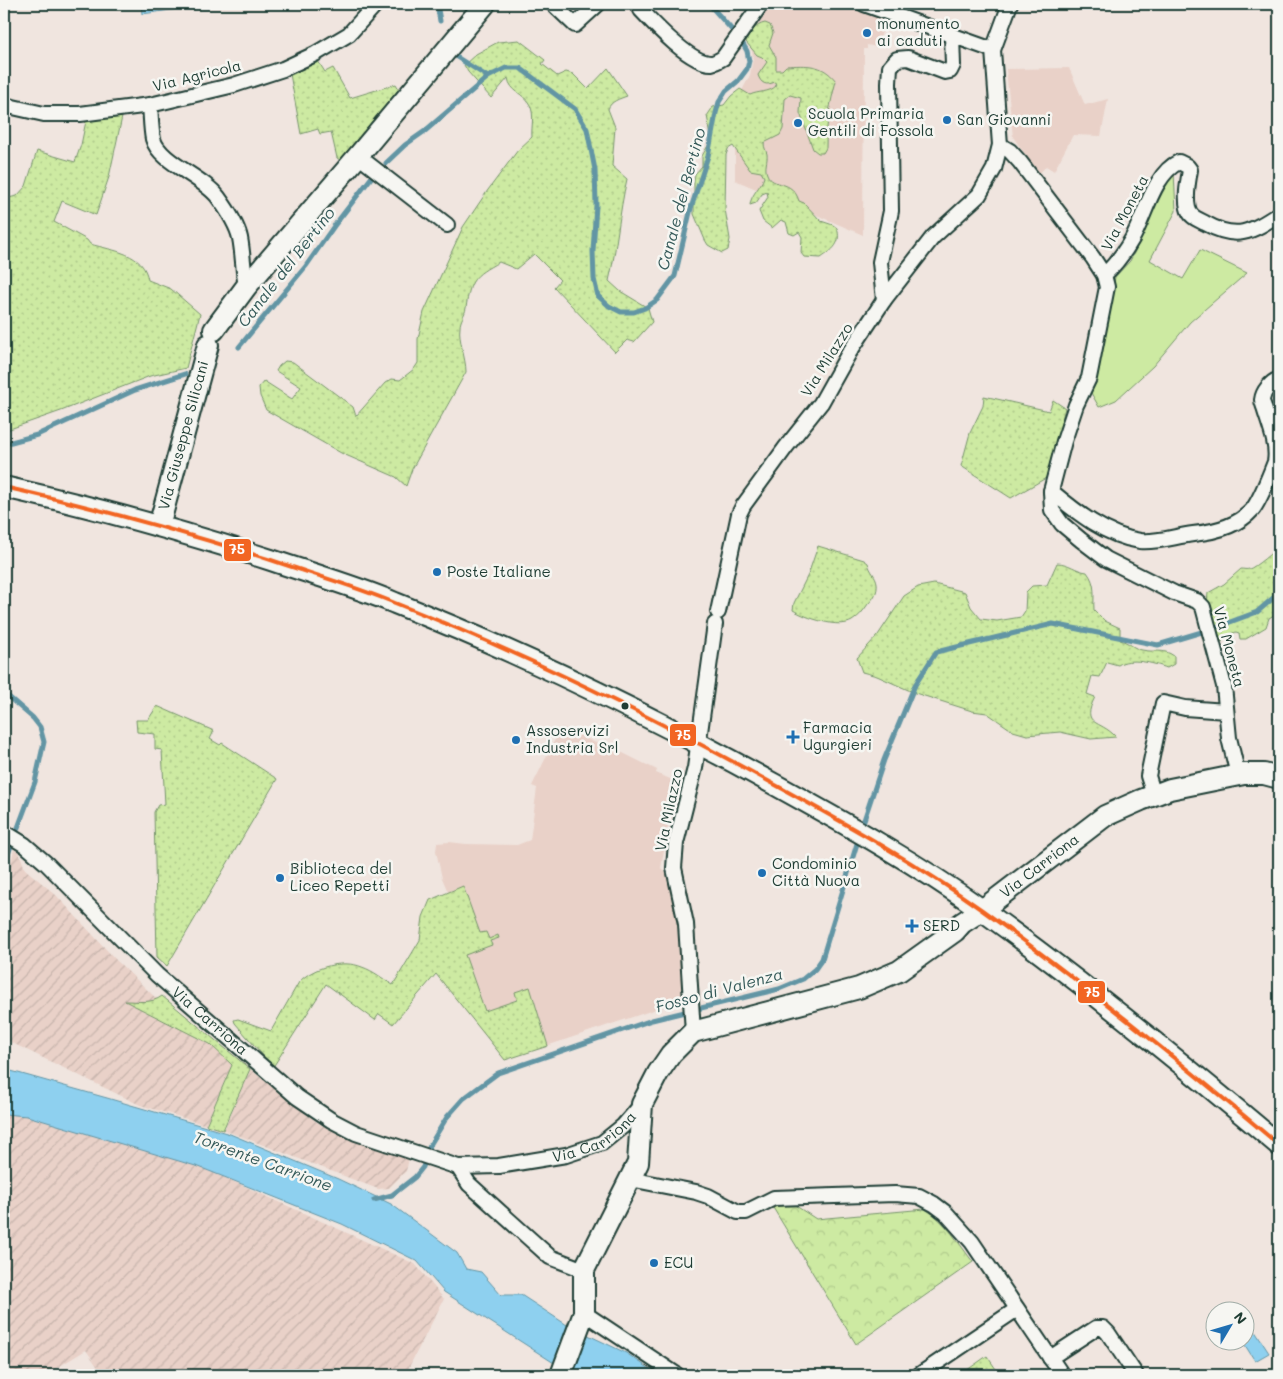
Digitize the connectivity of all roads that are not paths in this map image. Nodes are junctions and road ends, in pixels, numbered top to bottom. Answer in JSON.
{"nodes":[{"id":1,"x":376,"y":4,"type":"edge"},
{"id":2,"x":485,"y":4,"type":"edge"},
{"id":3,"x":553,"y":4,"type":"edge"},
{"id":4,"x":598,"y":4,"type":"edge"},
{"id":5,"x":761,"y":4,"type":"edge"},
{"id":6,"x":864,"y":4,"type":"edge"},
{"id":7,"x":1010,"y":4,"type":"edge"},
{"id":8,"x":641,"y":10,"type":"dead end"},
{"id":9,"x":952,"y":36,"type":"junction"},
{"id":10,"x":993,"y":50,"type":"junction"},
{"id":11,"x":4,"y":105,"type":"edge"},
{"id":12,"x":150,"y":105,"type":"junction"},
{"id":13,"x":1000,"y":145,"type":"junction"},
{"id":14,"x":358,"y":156,"type":"junction"},
{"id":15,"x":1279,"y":214,"type":"edge"},
{"id":16,"x":447,"y":225,"type":"dead end"},
{"id":17,"x":1104,"y":275,"type":"junction"},
{"id":18,"x":246,"y":287,"type":"junction"},
{"id":19,"x":884,"y":300,"type":"junction"},
{"id":20,"x":1279,"y":379,"type":"edge"},
{"id":21,"x":10,"y":489,"type":"edge"},
{"id":22,"x":1051,"y":491,"type":"junction"},
{"id":23,"x":159,"y":526,"type":"junction"},
{"id":24,"x":1226,"y":711,"type":"junction"},
{"id":25,"x":698,"y":742,"type":"junction"},
{"id":26,"x":1238,"y":775,"type":"junction"},
{"id":27,"x":1279,"y":778,"type":"edge"},
{"id":28,"x":1154,"y":795,"type":"junction"},
{"id":29,"x":4,"y":832,"type":"edge"},
{"id":30,"x":982,"y":910,"type":"junction"},
{"id":31,"x":692,"y":1028,"type":"junction"},
{"id":32,"x":642,"y":1104,"type":"junction"},
{"id":33,"x":1279,"y":1145,"type":"edge"},
{"id":34,"x":454,"y":1165,"type":"junction"},
{"id":35,"x":630,"y":1179,"type":"junction"},
{"id":36,"x":584,"y":1270,"type":"junction"},
{"id":37,"x":1017,"y":1309,"type":"junction"},
{"id":38,"x":582,"y":1319,"type":"junction"},
{"id":39,"x":1050,"y":1358,"type":"junction"},
{"id":40,"x":562,"y":1374,"type":"edge"},
{"id":41,"x":678,"y":1375,"type":"edge"},
{"id":42,"x":919,"y":1375,"type":"edge"},
{"id":43,"x":1062,"y":1375,"type":"edge"},
{"id":44,"x":1136,"y":1375,"type":"edge"}],
"edges":[{"from":1,"to":12,"type":"street","name":"Via Agricola"},
{"from":2,"to":14,"type":"main road","name":"Via Giuseppe Silicani"},
{"from":3,"to":4,"type":"street"},
{"from":5,"to":8,"type":"street"},
{"from":6,"to":9,"type":"street"},
{"from":7,"to":10,"type":"street"},
{"from":9,"to":10,"type":"street"},
{"from":9,"to":19,"type":"street"},
{"from":10,"to":13,"type":"street","name":"Via Milazzo"},
{"from":11,"to":12,"type":"street","name":"Via Agricola"},
{"from":12,"to":18,"type":"street"},
{"from":13,"to":17,"type":"street"},
{"from":13,"to":19,"type":"street","name":"Via Milazzo"},
{"from":14,"to":16,"type":"street"},
{"from":14,"to":18,"type":"main road","name":"Via Giuseppe Silicani"},
{"from":15,"to":17,"type":"street","name":"Via Moneta"},
{"from":17,"to":22,"type":"street","name":"Via Moneta"},
{"from":18,"to":23,"type":"main road","name":"Via Giuseppe Silicani"},
{"from":19,"to":25,"type":"street","name":"Via Milazzo"},
{"from":20,"to":22,"type":"street"},
{"from":21,"to":23,"type":"main road"},
{"from":22,"to":24,"type":"street","name":"Via Moneta"},
{"from":23,"to":25,"type":"main road"},
{"from":24,"to":26,"type":"street","name":"Via Moneta"},
{"from":24,"to":28,"type":"street"},
{"from":25,"to":30,"type":"main road"},
{"from":25,"to":31,"type":"street","name":"Via Milazzo"},
{"from":26,"to":27,"type":"main road","name":"Via Carriona"},
{"from":26,"to":28,"type":"main road","name":"Via Carriona"},
{"from":28,"to":30,"type":"main road","name":"Via Carriona"},
{"from":29,"to":34,"type":"street","name":"Via Carriona"},
{"from":30,"to":31,"type":"main road","name":"Via Carriona"},
{"from":30,"to":33,"type":"main road"},
{"from":31,"to":32,"type":"main road","name":"Via Carriona"},
{"from":32,"to":34,"type":"street","name":"Via Carriona"},
{"from":32,"to":35,"type":"main road"},
{"from":34,"to":36,"type":"street"},
{"from":35,"to":36,"type":"main road"},
{"from":35,"to":37,"type":"street"},
{"from":36,"to":38,"type":"main road"},
{"from":37,"to":39,"type":"street"},
{"from":37,"to":42,"type":"street"},
{"from":38,"to":40,"type":"main road"},
{"from":38,"to":41,"type":"street"},
{"from":39,"to":43,"type":"street"},
{"from":39,"to":44,"type":"street"}]}
